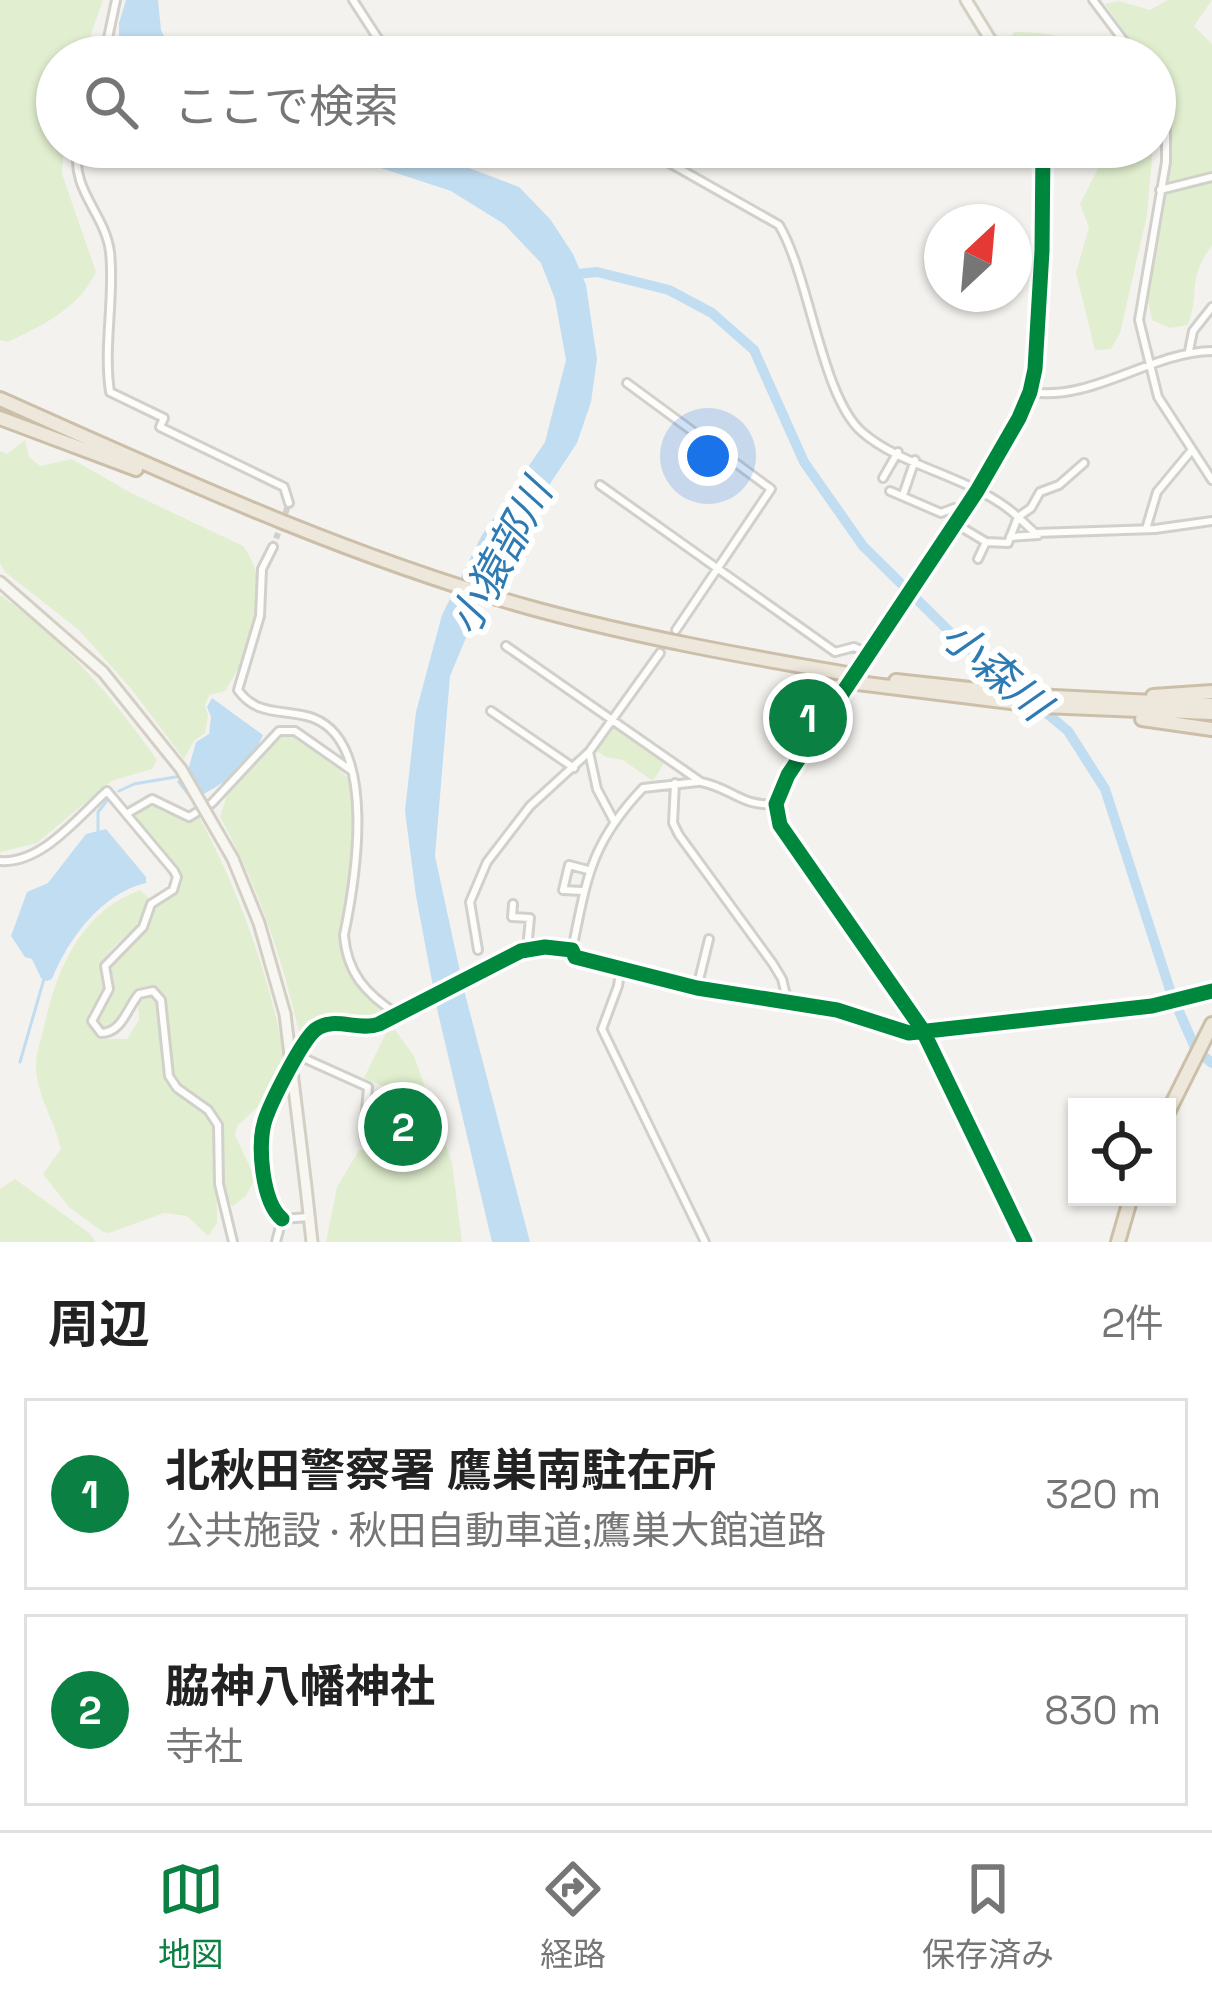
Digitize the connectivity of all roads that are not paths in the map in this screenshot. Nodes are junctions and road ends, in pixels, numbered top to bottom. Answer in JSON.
{"nodes":[{"id":1,"x":116,"y":0,"type":"edge"},
{"id":2,"x":353,"y":0,"type":"edge"},
{"id":3,"x":967,"y":0,"type":"edge"},
{"id":4,"x":1093,"y":0,"type":"edge"},
{"id":5,"x":108,"y":36,"type":"edge"},
{"id":6,"x":377,"y":36,"type":"edge"},
{"id":7,"x":988,"y":36,"type":"edge"},
{"id":8,"x":1120,"y":36,"type":"edge"},
{"id":9,"x":77,"y":168,"type":"edge"},
{"id":10,"x":678,"y":168,"type":"edge"},
{"id":11,"x":1043,"y":168,"type":"edge"},
{"id":12,"x":1163,"y":168,"type":"edge"},
{"id":13,"x":1212,"y":177,"type":"edge"},
{"id":14,"x":1160,"y":190,"type":"junction"},
{"id":15,"x":1212,"y":307,"type":"edge"},
{"id":16,"x":1189,"y":351,"type":"junction"},
{"id":17,"x":1212,"y":351,"type":"edge"},
{"id":18,"x":1150,"y":366,"type":"junction"},
{"id":19,"x":627,"y":383,"type":"dead end"},
{"id":20,"x":1030,"y":392,"type":"junction"},
{"id":21,"x":0,"y":399,"type":"edge"},
{"id":22,"x":0,"y":418,"type":"edge"},
{"id":23,"x":1191,"y":451,"type":"junction"},
{"id":24,"x":898,"y":452,"type":"junction"},
{"id":25,"x":915,"y":460,"type":"junction"},
{"id":26,"x":1084,"y":463,"type":"dead end"},
{"id":27,"x":136,"y":469,"type":"junction"},
{"id":28,"x":883,"y":478,"type":"dead end"},
{"id":29,"x":1212,"y":480,"type":"edge"},
{"id":30,"x":600,"y":485,"type":"dead end"},
{"id":31,"x":890,"y":491,"type":"dead end"},
{"id":32,"x":977,"y":491,"type":"junction"},
{"id":33,"x":903,"y":495,"type":"junction"},
{"id":34,"x":289,"y":503,"type":"dead end"},
{"id":35,"x":963,"y":513,"type":"junction"},
{"id":36,"x":1018,"y":517,"type":"junction"},
{"id":37,"x":1212,"y":521,"type":"edge"},
{"id":38,"x":956,"y":524,"type":"junction"},
{"id":39,"x":1146,"y":529,"type":"junction"},
{"id":40,"x":1038,"y":535,"type":"junction"},
{"id":41,"x":1010,"y":537,"type":"junction"},
{"id":42,"x":986,"y":542,"type":"junction"},
{"id":43,"x":273,"y":547,"type":"tunnel mouth"},
{"id":44,"x":978,"y":559,"type":"dead end"},
{"id":45,"x":719,"y":569,"type":"junction"},
{"id":46,"x":412,"y":573,"type":"junction"},
{"id":47,"x":0,"y":582,"type":"edge"},
{"id":48,"x":676,"y":631,"type":"dead end"},
{"id":49,"x":506,"y":646,"type":"dead end"},
{"id":50,"x":660,"y":653,"type":"dead end"},
{"id":51,"x":870,"y":654,"type":"junction"},
{"id":52,"x":1212,"y":692,"type":"edge"},
{"id":53,"x":1103,"y":706,"type":"junction"},
{"id":54,"x":1212,"y":709,"type":"edge"},
{"id":55,"x":490,"y":711,"type":"dead end"},
{"id":56,"x":613,"y":718,"type":"junction"},
{"id":57,"x":1212,"y":729,"type":"edge"},
{"id":58,"x":589,"y":752,"type":"junction"},
{"id":59,"x":574,"y":769,"type":"junction"},
{"id":60,"x":352,"y":771,"type":"junction"},
{"id":61,"x":701,"y":782,"type":"junction"},
{"id":62,"x":675,"y":783,"type":"junction"},
{"id":63,"x":776,"y":804,"type":"junction"},
{"id":64,"x":128,"y":813,"type":"junction"},
{"id":65,"x":615,"y":821,"type":"junction"},
{"id":66,"x":0,"y":861,"type":"edge"},
{"id":67,"x":588,"y":871,"type":"junction"},
{"id":68,"x":582,"y":891,"type":"junction"},
{"id":69,"x":513,"y":904,"type":"dead end"},
{"id":70,"x":709,"y":939,"type":"dead end"},
{"id":71,"x":478,"y":950,"type":"dead end"},
{"id":72,"x":527,"y":950,"type":"junction"},
{"id":73,"x":572,"y":950,"type":"junction"},
{"id":74,"x":621,"y":966,"type":"junction"},
{"id":75,"x":697,"y":988,"type":"junction"},
{"id":76,"x":1212,"y":991,"type":"edge"},
{"id":77,"x":787,"y":999,"type":"junction"},
{"id":78,"x":397,"y":1014,"type":"junction"},
{"id":79,"x":922,"y":1028,"type":"junction"},
{"id":80,"x":1209,"y":1029,"type":"edge"},
{"id":81,"x":299,"y":1056,"type":"junction"},
{"id":82,"x":1175,"y":1098,"type":"edge"},
{"id":83,"x":374,"y":1143,"type":"dead end"},
{"id":84,"x":1128,"y":1206,"type":"edge"},
{"id":85,"x":309,"y":1217,"type":"junction"},
{"id":86,"x":282,"y":1219,"type":"junction"},
{"id":87,"x":233,"y":1242,"type":"edge"},
{"id":88,"x":276,"y":1242,"type":"edge"},
{"id":89,"x":312,"y":1242,"type":"edge"},
{"id":90,"x":705,"y":1242,"type":"edge"},
{"id":91,"x":1024,"y":1242,"type":"edge"},
{"id":92,"x":1118,"y":1242,"type":"edge"}],
"edges":[{"from":1,"to":5,"type":"street"},
{"from":2,"to":6,"type":"street"},
{"from":3,"to":7,"type":"street"},
{"from":4,"to":8,"type":"street"},
{"from":9,"to":34,"type":"street"},
{"from":10,"to":24,"type":"street"},
{"from":11,"to":20,"type":"street"},
{"from":12,"to":14,"type":"street"},
{"from":13,"to":14,"type":"street"},
{"from":14,"to":18,"type":"street"},
{"from":15,"to":16,"type":"street"},
{"from":16,"to":17,"type":"street"},
{"from":16,"to":18,"type":"street"},
{"from":18,"to":20,"type":"street"},
{"from":18,"to":23,"type":"street"},
{"from":19,"to":45,"type":"street"},
{"from":20,"to":32,"type":"street"},
{"from":21,"to":27,"type":"highway"},
{"from":21,"to":46,"type":"highway"},
{"from":22,"to":27,"type":"highway"},
{"from":23,"to":29,"type":"street"},
{"from":23,"to":39,"type":"street"},
{"from":24,"to":25,"type":"street"},
{"from":24,"to":28,"type":"street"},
{"from":25,"to":32,"type":"street"},
{"from":25,"to":33,"type":"street"},
{"from":26,"to":36,"type":"street"},
{"from":27,"to":46,"type":"highway"},
{"from":30,"to":45,"type":"street"},
{"from":31,"to":33,"type":"street"},
{"from":32,"to":35,"type":"street"},
{"from":32,"to":36,"type":"street"},
{"from":33,"to":35,"type":"street"},
{"from":35,"to":38,"type":"street"},
{"from":36,"to":40,"type":"street"},
{"from":36,"to":41,"type":"street"},
{"from":37,"to":39,"type":"street"},
{"from":38,"to":42,"type":"street"},
{"from":38,"to":51,"type":"street"},
{"from":39,"to":40,"type":"street"},
{"from":40,"to":41,"type":"street"},
{"from":41,"to":42,"type":"street"},
{"from":42,"to":44,"type":"street"},
{"from":43,"to":60,"type":"street"},
{"from":45,"to":48,"type":"street"},
{"from":45,"to":51,"type":"street"},
{"from":46,"to":53,"type":"highway"},
{"from":47,"to":85,"type":"street","bridge":true},
{"from":49,"to":56,"type":"street"},
{"from":50,"to":56,"type":"street"},
{"from":51,"to":63,"type":"street"},
{"from":52,"to":53,"type":"highway"},
{"from":53,"to":54,"type":"highway"},
{"from":53,"to":57,"type":"highway"},
{"from":55,"to":59,"type":"street"},
{"from":56,"to":58,"type":"street"},
{"from":56,"to":61,"type":"street"},
{"from":58,"to":59,"type":"street"},
{"from":58,"to":65,"type":"street"},
{"from":59,"to":71,"type":"street"},
{"from":60,"to":64,"type":"street"},
{"from":60,"to":78,"type":"street"},
{"from":61,"to":62,"type":"street"},
{"from":61,"to":63,"type":"street"},
{"from":62,"to":65,"type":"street"},
{"from":62,"to":77,"type":"street"},
{"from":63,"to":79,"type":"street"},
{"from":64,"to":66,"type":"street"},
{"from":64,"to":87,"type":"street"},
{"from":65,"to":67,"type":"street"},
{"from":67,"to":68,"type":"street"},
{"from":67,"to":68,"type":"street"},
{"from":68,"to":73,"type":"street"},
{"from":69,"to":72,"type":"street"},
{"from":70,"to":75,"type":"street"},
{"from":72,"to":73,"type":"street"},
{"from":72,"to":78,"type":"street"},
{"from":73,"to":74,"type":"street"},
{"from":74,"to":75,"type":"street"},
{"from":74,"to":90,"type":"street"},
{"from":75,"to":77,"type":"street"},
{"from":76,"to":79,"type":"street"},
{"from":77,"to":79,"type":"street"},
{"from":78,"to":81,"type":"street"},
{"from":79,"to":91,"type":"street"},
{"from":80,"to":82,"type":"highway"},
{"from":81,"to":83,"type":"street"},
{"from":81,"to":86,"type":"street"},
{"from":84,"to":92,"type":"highway"},
{"from":85,"to":86,"type":"street"},
{"from":85,"to":89,"type":"street"},
{"from":86,"to":88,"type":"street"}]}
